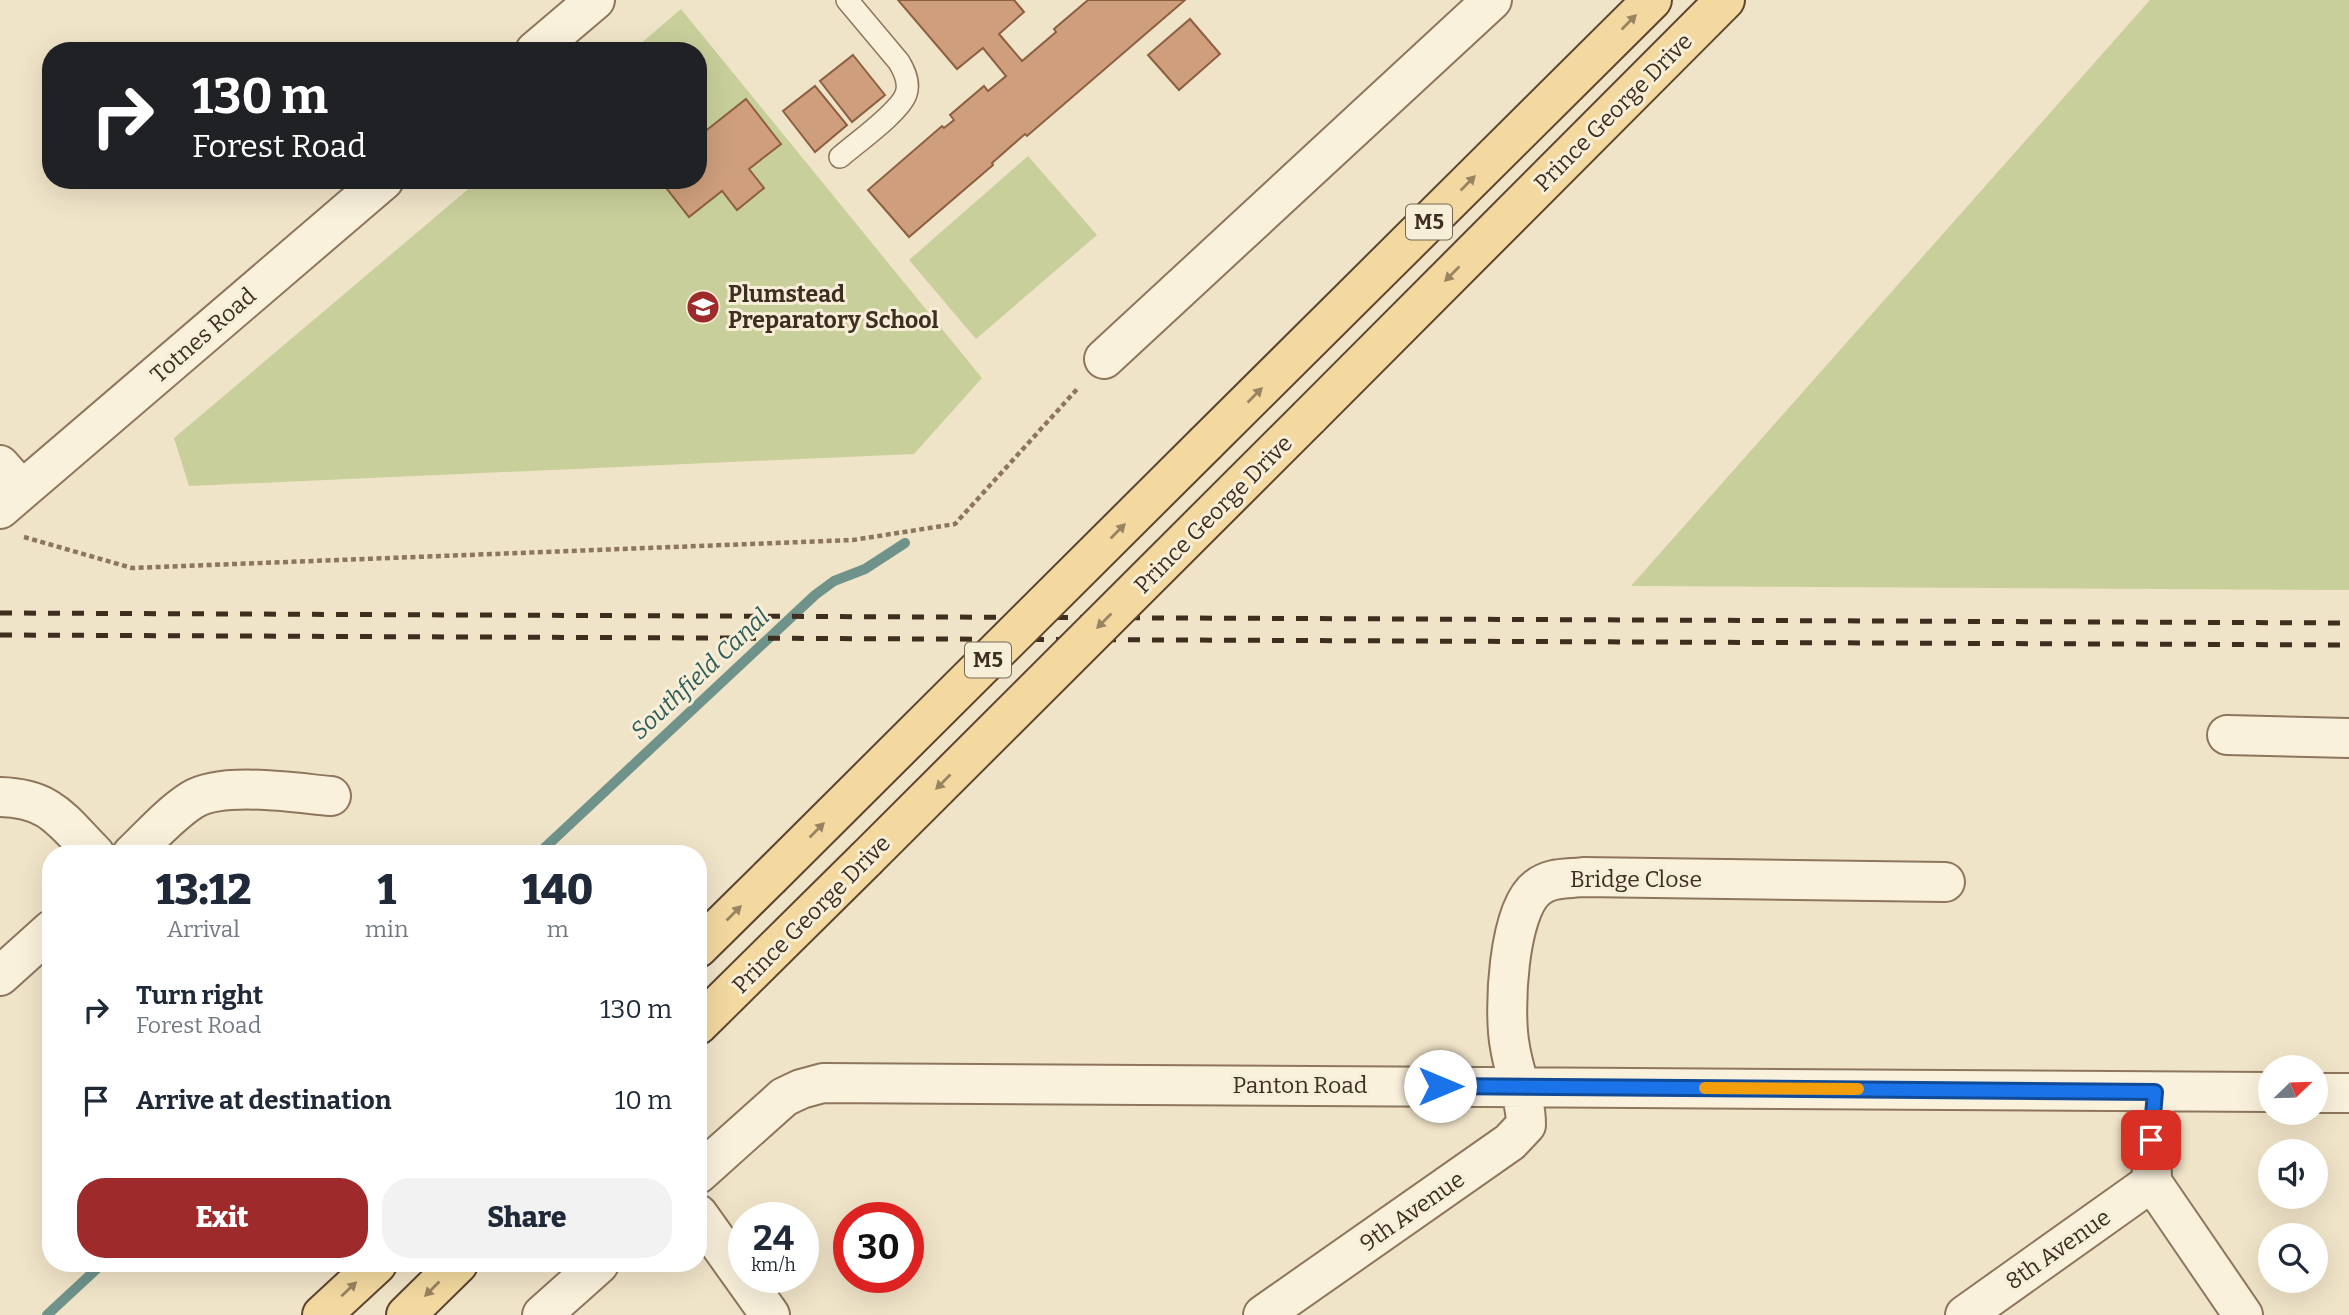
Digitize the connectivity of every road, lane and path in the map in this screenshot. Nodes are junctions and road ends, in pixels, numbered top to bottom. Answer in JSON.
{"nodes":[{"id":1,"x":594,"y":0,"type":"edge"},
{"id":2,"x":846,"y":0,"type":"edge"},
{"id":3,"x":1492,"y":0,"type":"edge"},
{"id":4,"x":1652,"y":0,"type":"edge"},
{"id":5,"x":1725,"y":0,"type":"edge"},
{"id":6,"x":545,"y":42,"type":"edge"},
{"id":7,"x":840,"y":157,"type":"dead end"},
{"id":8,"x":373,"y":189,"type":"edge"},
{"id":9,"x":1104,"y":359,"type":"joint"},
{"id":10,"x":9,"y":499,"type":"edge"},
{"id":11,"x":2227,"y":736,"type":"dead end"},
{"id":12,"x":2349,"y":738,"type":"edge"},
{"id":13,"x":331,"y":796,"type":"dead end"},
{"id":14,"x":0,"y":797,"type":"edge"},
{"id":15,"x":87,"y":845,"type":"edge"},
{"id":16,"x":142,"y":845,"type":"edge"},
{"id":17,"x":1945,"y":882,"type":"dead end"},
{"id":18,"x":42,"y":937,"type":"edge"},
{"id":19,"x":707,"y":939,"type":"edge"},
{"id":20,"x":0,"y":976,"type":"edge"},
{"id":21,"x":707,"y":1016,"type":"edge"},
{"id":22,"x":1522,"y":1087,"type":"junction"},
{"id":23,"x":2155,"y":1092,"type":"junction"},
{"id":24,"x":2258,"y":1092,"type":"edge"},
{"id":25,"x":2328,"y":1093,"type":"edge"},
{"id":26,"x":2349,"y":1093,"type":"edge"},
{"id":27,"x":707,"y":1166,"type":"edge"},
{"id":28,"x":2152,"y":1182,"type":"junction"},
{"id":29,"x":707,"y":1227,"type":"edge"},
{"id":30,"x":368,"y":1272,"type":"edge"},
{"id":31,"x":450,"y":1272,"type":"edge"},
{"id":32,"x":590,"y":1272,"type":"edge"},
{"id":33,"x":322,"y":1315,"type":"edge"},
{"id":34,"x":406,"y":1315,"type":"edge"},
{"id":35,"x":541,"y":1315,"type":"edge"},
{"id":36,"x":770,"y":1315,"type":"edge"},
{"id":37,"x":1263,"y":1315,"type":"edge"},
{"id":38,"x":1965,"y":1315,"type":"edge"},
{"id":39,"x":2243,"y":1315,"type":"edge"}],
"edges":[{"from":1,"to":6,"type":"street"},
{"from":2,"to":7,"type":"lane"},
{"from":3,"to":9,"type":"street"},
{"from":19,"to":4,"type":"main road","number":"M5","one_way":true,"bridge":true},
{"from":5,"to":21,"type":"main road","name":"Prince George Drive","number":"M5","one_way":true,"bridge":true},
{"from":8,"to":10,"type":"street","name":"Totnes Road"},
{"from":9,"to":10,"type":"path"},
{"from":11,"to":12,"type":"street"},
{"from":13,"to":16,"type":"street"},
{"from":14,"to":15,"type":"street"},
{"from":17,"to":22,"type":"street","name":"Bridge Close"},
{"from":18,"to":20,"type":"street"},
{"from":22,"to":23,"type":"street","name":"Panton Road"},
{"from":22,"to":27,"type":"street","name":"Panton Road"},
{"from":22,"to":37,"type":"street","name":"9th Avenue"},
{"from":23,"to":24,"type":"street","name":"Panton Road"},
{"from":23,"to":28,"type":"street"},
{"from":25,"to":26,"type":"street"},
{"from":28,"to":38,"type":"street","name":"8th Avenue"},
{"from":28,"to":39,"type":"street"},
{"from":29,"to":36,"type":"street"},
{"from":33,"to":30,"type":"main road","one_way":true},
{"from":31,"to":34,"type":"main road","one_way":true},
{"from":32,"to":35,"type":"street"}]}
